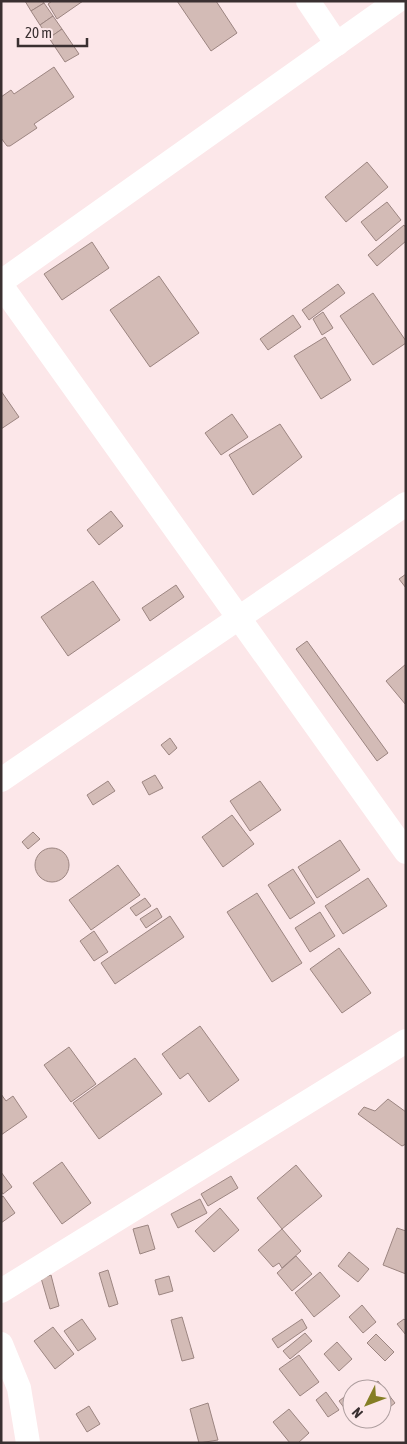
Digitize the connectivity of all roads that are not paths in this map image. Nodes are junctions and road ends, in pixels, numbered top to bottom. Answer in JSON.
{"nodes":[{"id":1,"x":308,"y":1,"type":"edge"},
{"id":2,"x":397,"y":1,"type":"edge"},
{"id":3,"x":337,"y":44,"type":"junction"},
{"id":4,"x":1,"y":284,"type":"edge"},
{"id":5,"x":406,"y":504,"type":"edge"},
{"id":6,"x":240,"y":618,"type":"junction"},
{"id":7,"x":1,"y":780,"type":"edge"},
{"id":8,"x":406,"y":852,"type":"edge"},
{"id":9,"x":406,"y":1041,"type":"edge"},
{"id":10,"x":1,"y":1291,"type":"edge"},
{"id":11,"x":1,"y":1344,"type":"edge"},
{"id":12,"x":28,"y":1443,"type":"edge"}],
"edges":[{"from":1,"to":3,"type":"street"},
{"from":2,"to":3,"type":"street"},
{"from":3,"to":4,"type":"street"},
{"from":4,"to":6,"type":"street"},
{"from":5,"to":6,"type":"street"},
{"from":6,"to":7,"type":"street"},
{"from":6,"to":8,"type":"street"},
{"from":9,"to":10,"type":"street"},
{"from":11,"to":12,"type":"street"}]}
